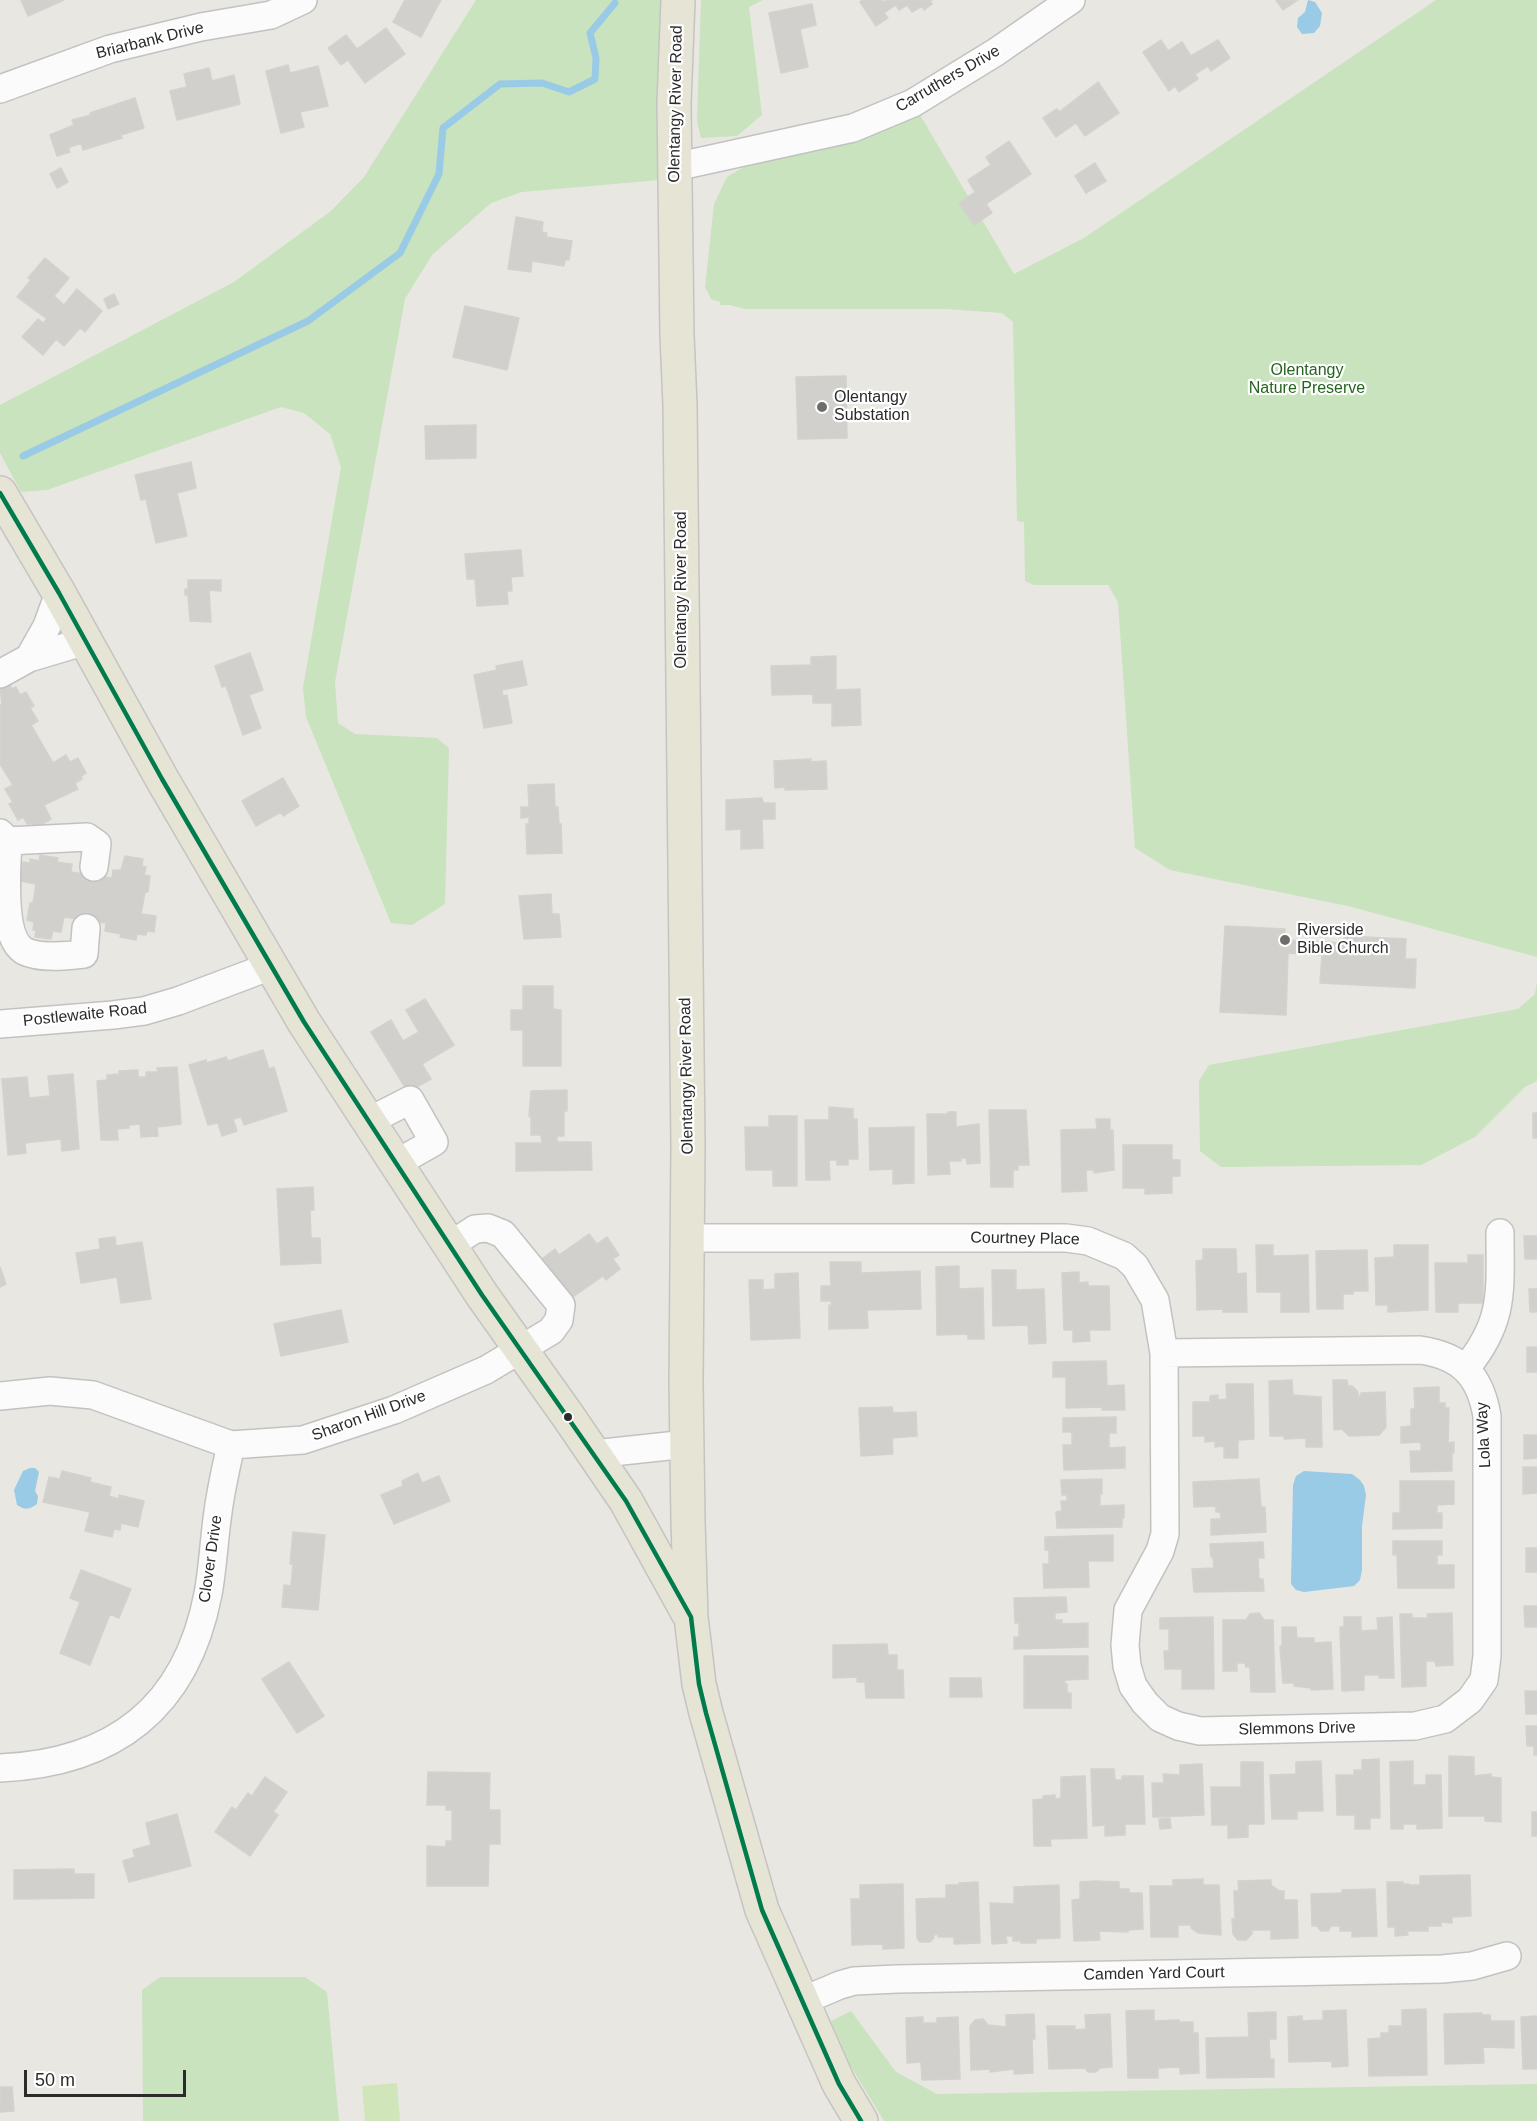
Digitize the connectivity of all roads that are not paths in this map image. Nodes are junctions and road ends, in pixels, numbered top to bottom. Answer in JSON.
{"nodes":[{"id":1,"x":303,"y":0,"type":"edge"},
{"id":2,"x":678,"y":0,"type":"edge"},
{"id":3,"x":1071,"y":0,"type":"edge"},
{"id":4,"x":0,"y":89,"type":"edge"},
{"id":5,"x":675,"y":167,"type":"junction"},
{"id":6,"x":0,"y":493,"type":"edge"},
{"id":7,"x":59,"y":593,"type":"junction"},
{"id":8,"x":86,"y":641,"type":"junction"},
{"id":9,"x":29,"y":658,"type":"junction"},
{"id":10,"x":0,"y":674,"type":"edge"},
{"id":11,"x":4,"y":837,"type":"edge"},
{"id":12,"x":94,"y":867,"type":"dead end"},
{"id":13,"x":86,"y":928,"type":"dead end"},
{"id":14,"x":271,"y":966,"type":"junction"},
{"id":15,"x":0,"y":1024,"type":"edge"},
{"id":16,"x":368,"y":1122,"type":"junction"},
{"id":17,"x":396,"y":1164,"type":"junction"},
{"id":18,"x":1500,"y":1233,"type":"dead end"},
{"id":19,"x":688,"y":1238,"type":"junction"},
{"id":20,"x":449,"y":1246,"type":"junction"},
{"id":21,"x":520,"y":1350,"type":"junction"},
{"id":22,"x":1164,"y":1353,"type":"junction"},
{"id":23,"x":1466,"y":1368,"type":"junction"},
{"id":24,"x":0,"y":1396,"type":"edge"},
{"id":25,"x":687,"y":1444,"type":"junction"},
{"id":26,"x":231,"y":1445,"type":"junction"},
{"id":27,"x":594,"y":1454,"type":"junction"},
{"id":28,"x":691,"y":1617,"type":"junction"},
{"id":29,"x":1133,"y":1686,"type":"joint"},
{"id":30,"x":1470,"y":1700,"type":"joint"},
{"id":31,"x":0,"y":1768,"type":"edge"},
{"id":32,"x":1507,"y":1956,"type":"dead end"},
{"id":33,"x":802,"y":2001,"type":"junction"},
{"id":34,"x":861,"y":2121,"type":"edge"}],
"edges":[{"from":1,"to":4,"type":"street","name":"Briarbank Drive"},
{"from":2,"to":5,"type":"main road","name":"Olentangy River Road"},
{"from":3,"to":5,"type":"street","name":"Carruthers Drive"},
{"from":5,"to":19,"type":"main road","name":"Olentangy River Road"},
{"from":6,"to":7,"type":"main road"},
{"from":7,"to":8,"type":"main road"},
{"from":7,"to":9,"type":"street"},
{"from":8,"to":9,"type":"street"},
{"from":8,"to":14,"type":"main road"},
{"from":9,"to":10,"type":"street"},
{"from":11,"to":12,"type":"street"},
{"from":11,"to":13,"type":"street"},
{"from":14,"to":15,"type":"street","name":"Postlewaite Road"},
{"from":14,"to":16,"type":"main road"},
{"from":16,"to":17,"type":"main road"},
{"from":16,"to":17,"type":"street"},
{"from":17,"to":20,"type":"main road"},
{"from":18,"to":23,"type":"street"},
{"from":19,"to":22,"type":"street","name":"Courtney Place"},
{"from":19,"to":25,"type":"main road","name":"Olentangy River Road"},
{"from":20,"to":21,"type":"main road"},
{"from":20,"to":21,"type":"street","name":"Sharon Hill Drive"},
{"from":21,"to":26,"type":"street","name":"Sharon Hill Drive"},
{"from":21,"to":27,"type":"main road"},
{"from":22,"to":23,"type":"street"},
{"from":22,"to":29,"type":"street","name":"Courtney Place"},
{"from":23,"to":30,"type":"street","name":"Lola Way"},
{"from":24,"to":26,"type":"street","name":"Sharon Hill Drive"},
{"from":25,"to":27,"type":"street"},
{"from":25,"to":28,"type":"main road","name":"Olentangy River Road"},
{"from":26,"to":31,"type":"street","name":"Clover Drive"},
{"from":27,"to":28,"type":"main road"},
{"from":28,"to":33,"type":"main road","name":"Olentangy River Road"},
{"from":29,"to":30,"type":"street","name":"Slemmons Drive"},
{"from":32,"to":33,"type":"street","name":"Camden Yard Court"},
{"from":33,"to":34,"type":"main road","name":"Olentangy River Road"}]}
